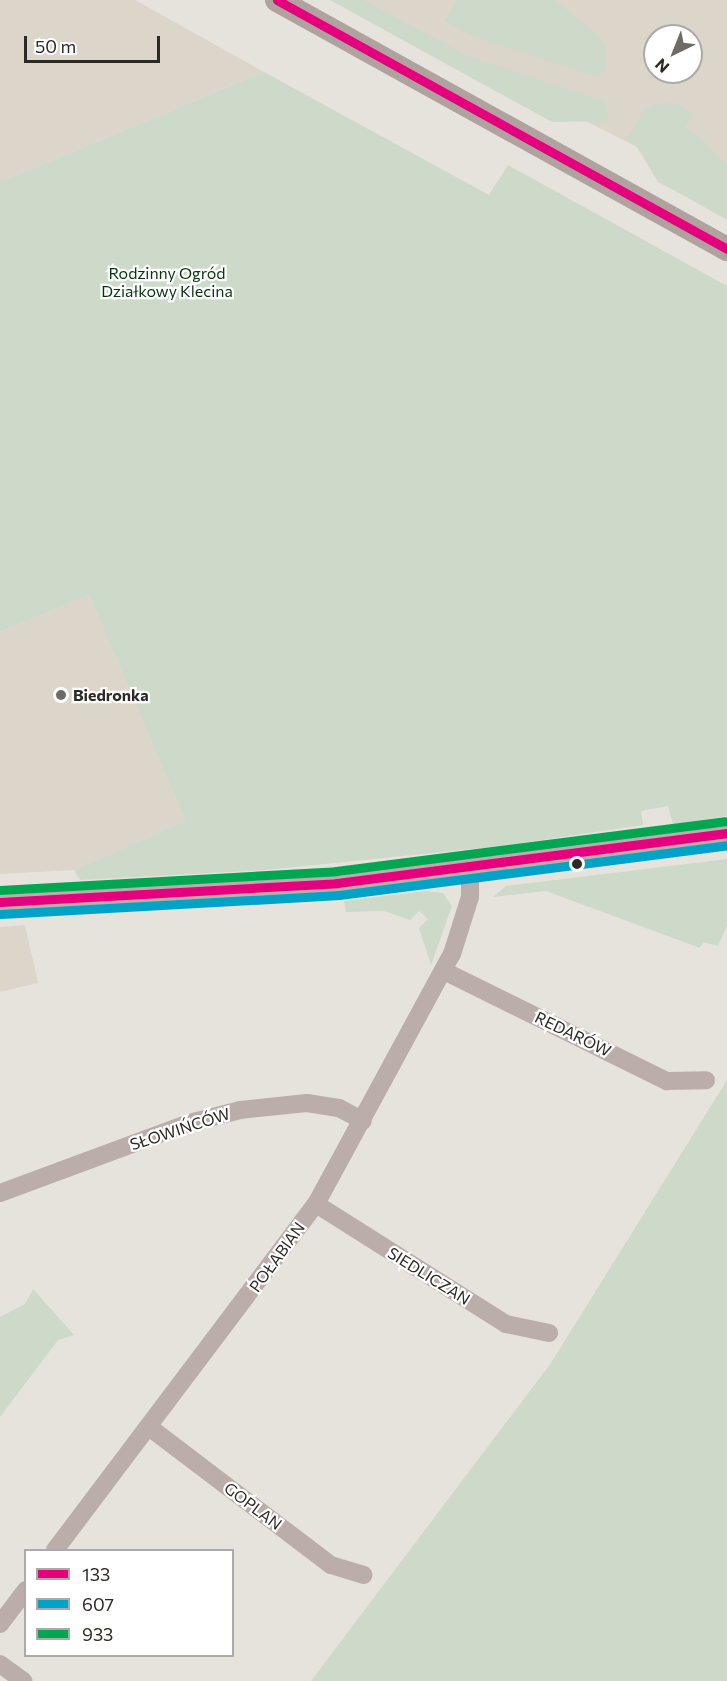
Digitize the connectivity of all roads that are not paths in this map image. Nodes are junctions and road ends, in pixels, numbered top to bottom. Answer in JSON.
{"nodes":[{"id":1,"x":277,"y":0,"type":"edge"},
{"id":2,"x":727,"y":249,"type":"edge"},
{"id":3,"x":727,"y":833,"type":"edge"},
{"id":4,"x":470,"y":867,"type":"junction"},
{"id":5,"x":0,"y":902,"type":"edge"},
{"id":6,"x":444,"y":971,"type":"junction"},
{"id":7,"x":706,"y":1080,"type":"dead end"},
{"id":8,"x":363,"y":1121,"type":"junction"},
{"id":9,"x":0,"y":1193,"type":"edge"},
{"id":10,"x":316,"y":1204,"type":"junction"},
{"id":11,"x":549,"y":1333,"type":"dead end"},
{"id":12,"x":149,"y":1426,"type":"junction"},
{"id":13,"x":57,"y":1549,"type":"edge"},
{"id":14,"x":363,"y":1575,"type":"dead end"},
{"id":15,"x":24,"y":1593,"type":"edge"},
{"id":16,"x":0,"y":1624,"type":"edge"},
{"id":17,"x":0,"y":1664,"type":"edge"},
{"id":18,"x":23,"y":1681,"type":"edge"}],
"edges":[{"from":1,"to":2,"type":"main road"},
{"from":3,"to":4,"type":"street"},
{"from":4,"to":5,"type":"street"},
{"from":4,"to":6,"type":"street","name":"POŁABIAN"},
{"from":6,"to":7,"type":"street","name":"REDARÓW"},
{"from":6,"to":8,"type":"street","name":"POŁABIAN"},
{"from":8,"to":9,"type":"street","name":"SŁOWIŃCÓW"},
{"from":8,"to":10,"type":"street","name":"POŁABIAN"},
{"from":10,"to":11,"type":"street","name":"SIEDLICZAN"},
{"from":10,"to":12,"type":"street","name":"POŁABIAN"},
{"from":12,"to":13,"type":"street","name":"POŁABIAN"},
{"from":12,"to":14,"type":"street","name":"GOPLAN"},
{"from":15,"to":16,"type":"street"},
{"from":17,"to":18,"type":"street"}]}
